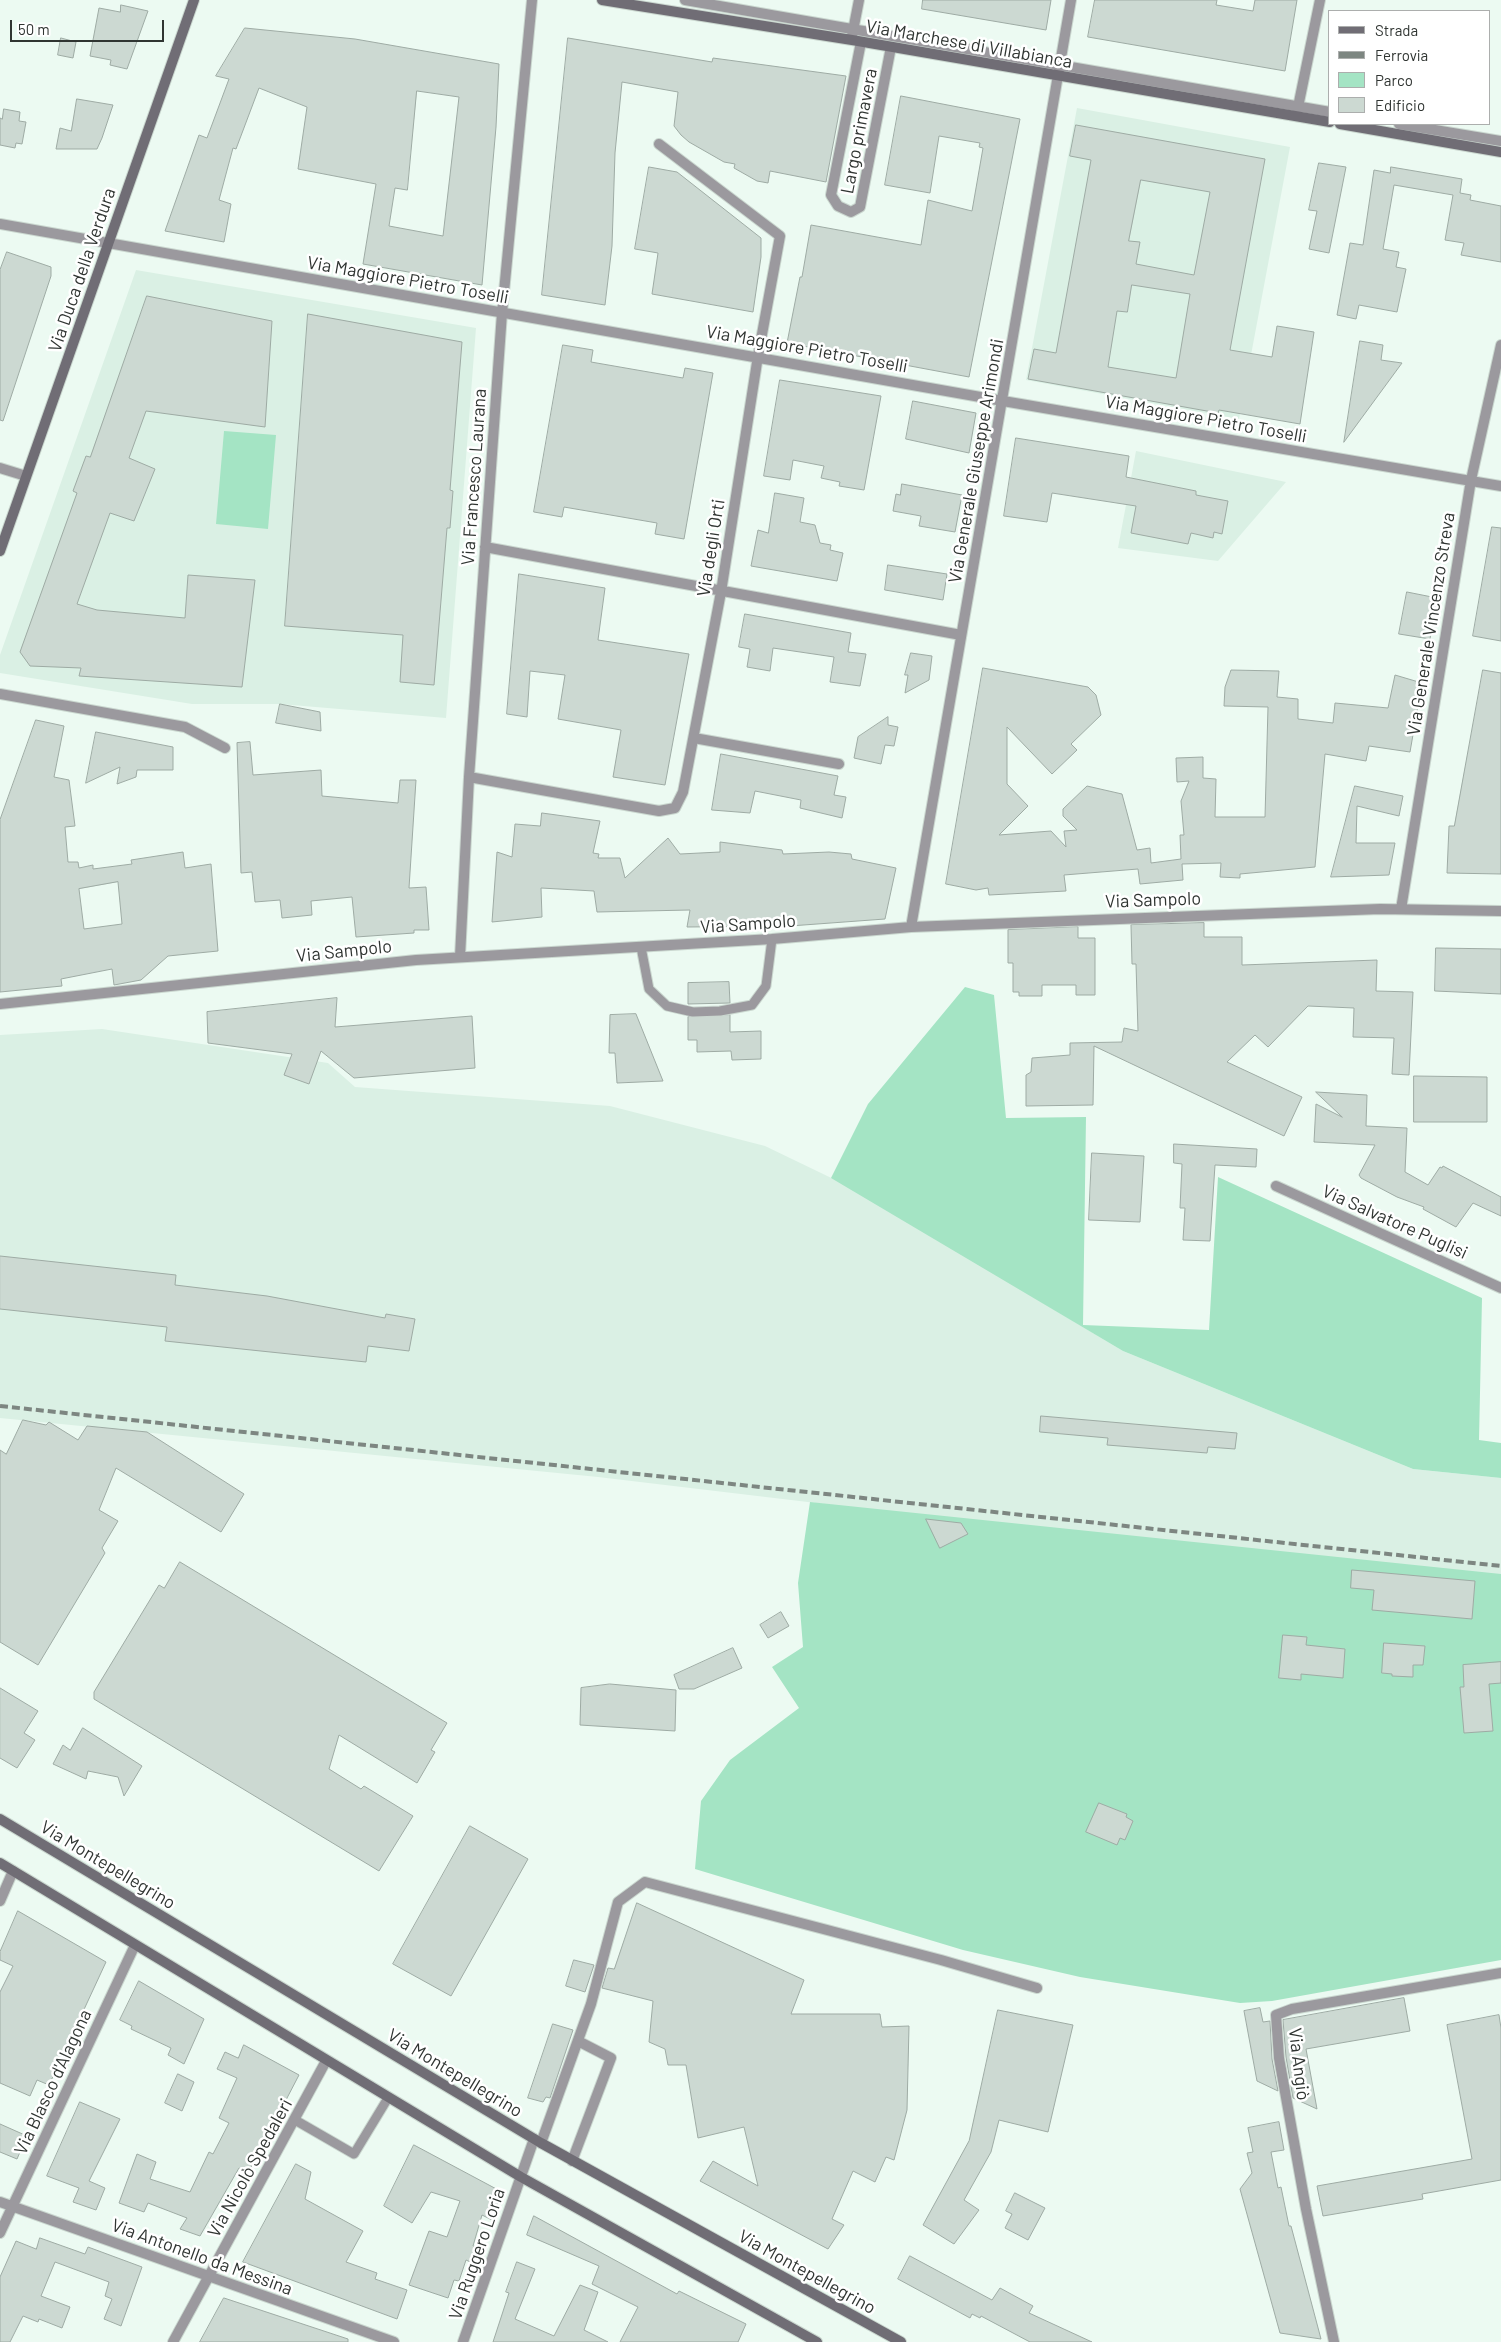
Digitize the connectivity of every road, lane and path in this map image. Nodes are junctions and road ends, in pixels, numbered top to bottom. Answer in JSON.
{"nodes":[{"id":1,"x":194,"y":0,"type":"edge"},
{"id":2,"x":532,"y":0,"type":"edge"},
{"id":3,"x":602,"y":0,"type":"edge"},
{"id":4,"x":685,"y":0,"type":"edge"},
{"id":5,"x":859,"y":0,"type":"edge"},
{"id":6,"x":1071,"y":0,"type":"edge"},
{"id":7,"x":1320,"y":0,"type":"edge"},
{"id":8,"x":856,"y":37,"type":"junction"},
{"id":9,"x":891,"y":47,"type":"junction"},
{"id":10,"x":1059,"y":71,"type":"junction"},
{"id":11,"x":1297,"y":111,"type":"junction"},
{"id":12,"x":1328,"y":112,"type":"edge"},
{"id":13,"x":1328,"y":121,"type":"edge"},
{"id":14,"x":1346,"y":125,"type":"edge"},
{"id":15,"x":1405,"y":125,"type":"edge"},
{"id":16,"x":1501,"y":141,"type":"edge"},
{"id":17,"x":658,"y":144,"type":"dead end"},
{"id":18,"x":1501,"y":152,"type":"edge"},
{"id":19,"x":0,"y":224,"type":"edge"},
{"id":20,"x":108,"y":243,"type":"junction"},
{"id":21,"x":502,"y":313,"type":"junction"},
{"id":22,"x":1500,"y":352,"type":"edge"},
{"id":23,"x":758,"y":356,"type":"junction"},
{"id":24,"x":1003,"y":401,"type":"junction"},
{"id":25,"x":0,"y":468,"type":"edge"},
{"id":26,"x":26,"y":476,"type":"junction"},
{"id":27,"x":1471,"y":480,"type":"junction"},
{"id":28,"x":1501,"y":486,"type":"edge"},
{"id":29,"x":485,"y":548,"type":"junction"},
{"id":30,"x":0,"y":551,"type":"edge"},
{"id":31,"x":721,"y":592,"type":"junction"},
{"id":32,"x":962,"y":635,"type":"junction"},
{"id":33,"x":0,"y":694,"type":"edge"},
{"id":34,"x":694,"y":738,"type":"junction"},
{"id":35,"x":225,"y":748,"type":"dead end"},
{"id":36,"x":839,"y":764,"type":"dead end"},
{"id":37,"x":470,"y":777,"type":"junction"},
{"id":38,"x":1401,"y":909,"type":"junction"},
{"id":39,"x":1501,"y":911,"type":"edge"},
{"id":40,"x":911,"y":927,"type":"junction"},
{"id":41,"x":772,"y":939,"type":"junction"},
{"id":42,"x":641,"y":947,"type":"junction"},
{"id":43,"x":460,"y":957,"type":"junction"},
{"id":44,"x":0,"y":1004,"type":"edge"},
{"id":45,"x":1276,"y":1186,"type":"dead end"},
{"id":46,"x":1501,"y":1288,"type":"edge"},
{"id":47,"x":0,"y":1819,"type":"edge"},
{"id":48,"x":0,"y":1863,"type":"edge"},
{"id":49,"x":14,"y":1871,"type":"junction"},
{"id":50,"x":0,"y":1901,"type":"edge"},
{"id":51,"x":135,"y":1946,"type":"junction"},
{"id":52,"x":1501,"y":1974,"type":"edge"},
{"id":53,"x":1038,"y":1988,"type":"dead end"},
{"id":54,"x":578,"y":2041,"type":"junction"},
{"id":55,"x":326,"y":2061,"type":"junction"},
{"id":56,"x":388,"y":2098,"type":"junction"},
{"id":57,"x":295,"y":2120,"type":"junction"},
{"id":58,"x":537,"y":2141,"type":"junction"},
{"id":59,"x":572,"y":2161,"type":"junction"},
{"id":60,"x":521,"y":2177,"type":"junction"},
{"id":61,"x":0,"y":2202,"type":"edge"},
{"id":62,"x":12,"y":2206,"type":"junction"},
{"id":63,"x":0,"y":2233,"type":"edge"},
{"id":64,"x":208,"y":2278,"type":"junction"},
{"id":65,"x":173,"y":2342,"type":"edge"},
{"id":66,"x":394,"y":2342,"type":"edge"},
{"id":67,"x":463,"y":2342,"type":"edge"},
{"id":68,"x":817,"y":2342,"type":"edge"},
{"id":69,"x":901,"y":2342,"type":"edge"},
{"id":70,"x":1334,"y":2342,"type":"edge"}],
"edges":[{"from":1,"to":20,"type":"street","name":"Via Duca della Verdura"},
{"from":2,"to":21,"type":"street","name":"Via Francesco Laurana"},
{"from":3,"to":8,"type":"street","name":"Via Marchese di Villabianca"},
{"from":4,"to":8,"type":"street","name":"Via Marchese di Villabianca"},
{"from":5,"to":8,"type":"street"},
{"from":6,"to":10,"type":"street","name":"Via Generale Giuseppe Arimondi"},
{"from":7,"to":11,"type":"street"},
{"from":8,"to":9,"type":"street","name":"Via Marchese di Villabianca"},
{"from":8,"to":9,"type":"street","name":"Largo primavera"},
{"from":8,"to":10,"type":"street","name":"Via Marchese di Villabianca"},
{"from":9,"to":10,"type":"street","name":"Via Marchese di Villabianca"},
{"from":10,"to":11,"type":"street","name":"Via Marchese di Villabianca"},
{"from":10,"to":24,"type":"street","name":"Via Generale Giuseppe Arimondi"},
{"from":11,"to":12,"type":"street","name":"Via Marchese di Villabianca"},
{"from":11,"to":13,"type":"street","name":"Via Marchese di Villabianca"},
{"from":14,"to":18,"type":"street"},
{"from":15,"to":16,"type":"street"},
{"from":17,"to":23,"type":"street","name":"Via degli Orti"},
{"from":19,"to":20,"type":"street","name":"Via Maggiore Pietro Toselli"},
{"from":20,"to":21,"type":"street","name":"Via Maggiore Pietro Toselli"},
{"from":20,"to":26,"type":"street","name":"Via Duca della Verdura"},
{"from":21,"to":23,"type":"street","name":"Via Maggiore Pietro Toselli"},
{"from":21,"to":29,"type":"street","name":"Via Francesco Laurana"},
{"from":22,"to":27,"type":"street","name":"Via Generale Vincenzo Streva"},
{"from":23,"to":24,"type":"street","name":"Via Maggiore Pietro Toselli"},
{"from":23,"to":31,"type":"street","name":"Via degli Orti"},
{"from":24,"to":27,"type":"street","name":"Via Maggiore Pietro Toselli"},
{"from":24,"to":32,"type":"street","name":"Via Generale Giuseppe Arimondi"},
{"from":25,"to":26,"type":"street"},
{"from":26,"to":30,"type":"street","name":"Via Duca della Verdura"},
{"from":27,"to":28,"type":"street","name":"Via Maggiore Pietro Toselli"},
{"from":27,"to":38,"type":"street","name":"Via Generale Vincenzo Streva"},
{"from":29,"to":31,"type":"street"},
{"from":29,"to":37,"type":"street","name":"Via Francesco Laurana"},
{"from":31,"to":32,"type":"street"},
{"from":31,"to":34,"type":"street","name":"Via degli Orti"},
{"from":32,"to":40,"type":"street","name":"Via Generale Giuseppe Arimondi"},
{"from":33,"to":35,"type":"street"},
{"from":34,"to":36,"type":"street"},
{"from":34,"to":37,"type":"street","name":"Via degli Orti"},
{"from":37,"to":43,"type":"street","name":"Via Francesco Laurana"},
{"from":38,"to":39,"type":"street","name":"Via Sampolo"},
{"from":38,"to":40,"type":"street","name":"Via Sampolo"},
{"from":40,"to":41,"type":"street","name":"Via Sampolo"},
{"from":41,"to":42,"type":"street","name":"Via Sampolo"},
{"from":41,"to":42,"type":"lane"},
{"from":42,"to":43,"type":"street","name":"Via Sampolo"},
{"from":43,"to":44,"type":"street","name":"Via Sampolo"},
{"from":45,"to":46,"type":"street","name":"Via Salvatore Puglisi"},
{"from":47,"to":58,"type":"street","name":"Via Montepellegrino"},
{"from":48,"to":49,"type":"street"},
{"from":49,"to":50,"type":"street"},
{"from":49,"to":51,"type":"street"},
{"from":51,"to":55,"type":"street"},
{"from":51,"to":62,"type":"street","name":"Via Blasco d'Alagona"},
{"from":52,"to":70,"type":"street","name":"Via Angiò"},
{"from":53,"to":54,"type":"street","name":"Via Ruggero Loria"},
{"from":54,"to":58,"type":"street","name":"Via Ruggero Loria"},
{"from":54,"to":59,"type":"street"},
{"from":55,"to":56,"type":"street"},
{"from":55,"to":57,"type":"street","name":"Via Nicolò Spedaleri"},
{"from":56,"to":57,"type":"lane"},
{"from":56,"to":60,"type":"street"},
{"from":57,"to":64,"type":"street","name":"Via Nicolò Spedaleri"},
{"from":58,"to":59,"type":"street","name":"Via Montepellegrino"},
{"from":58,"to":60,"type":"street","name":"Via Ruggero Loria"},
{"from":59,"to":69,"type":"street","name":"Via Montepellegrino"},
{"from":60,"to":67,"type":"street","name":"Via Ruggero Loria"},
{"from":60,"to":68,"type":"street"},
{"from":61,"to":62,"type":"street","name":"Via Antonello da Messina"},
{"from":62,"to":63,"type":"street","name":"Via Blasco d'Alagona"},
{"from":62,"to":64,"type":"street","name":"Via Antonello da Messina"},
{"from":64,"to":65,"type":"street","name":"Via Nicolò Spedaleri"},
{"from":64,"to":66,"type":"street","name":"Via Antonello da Messina"}]}
